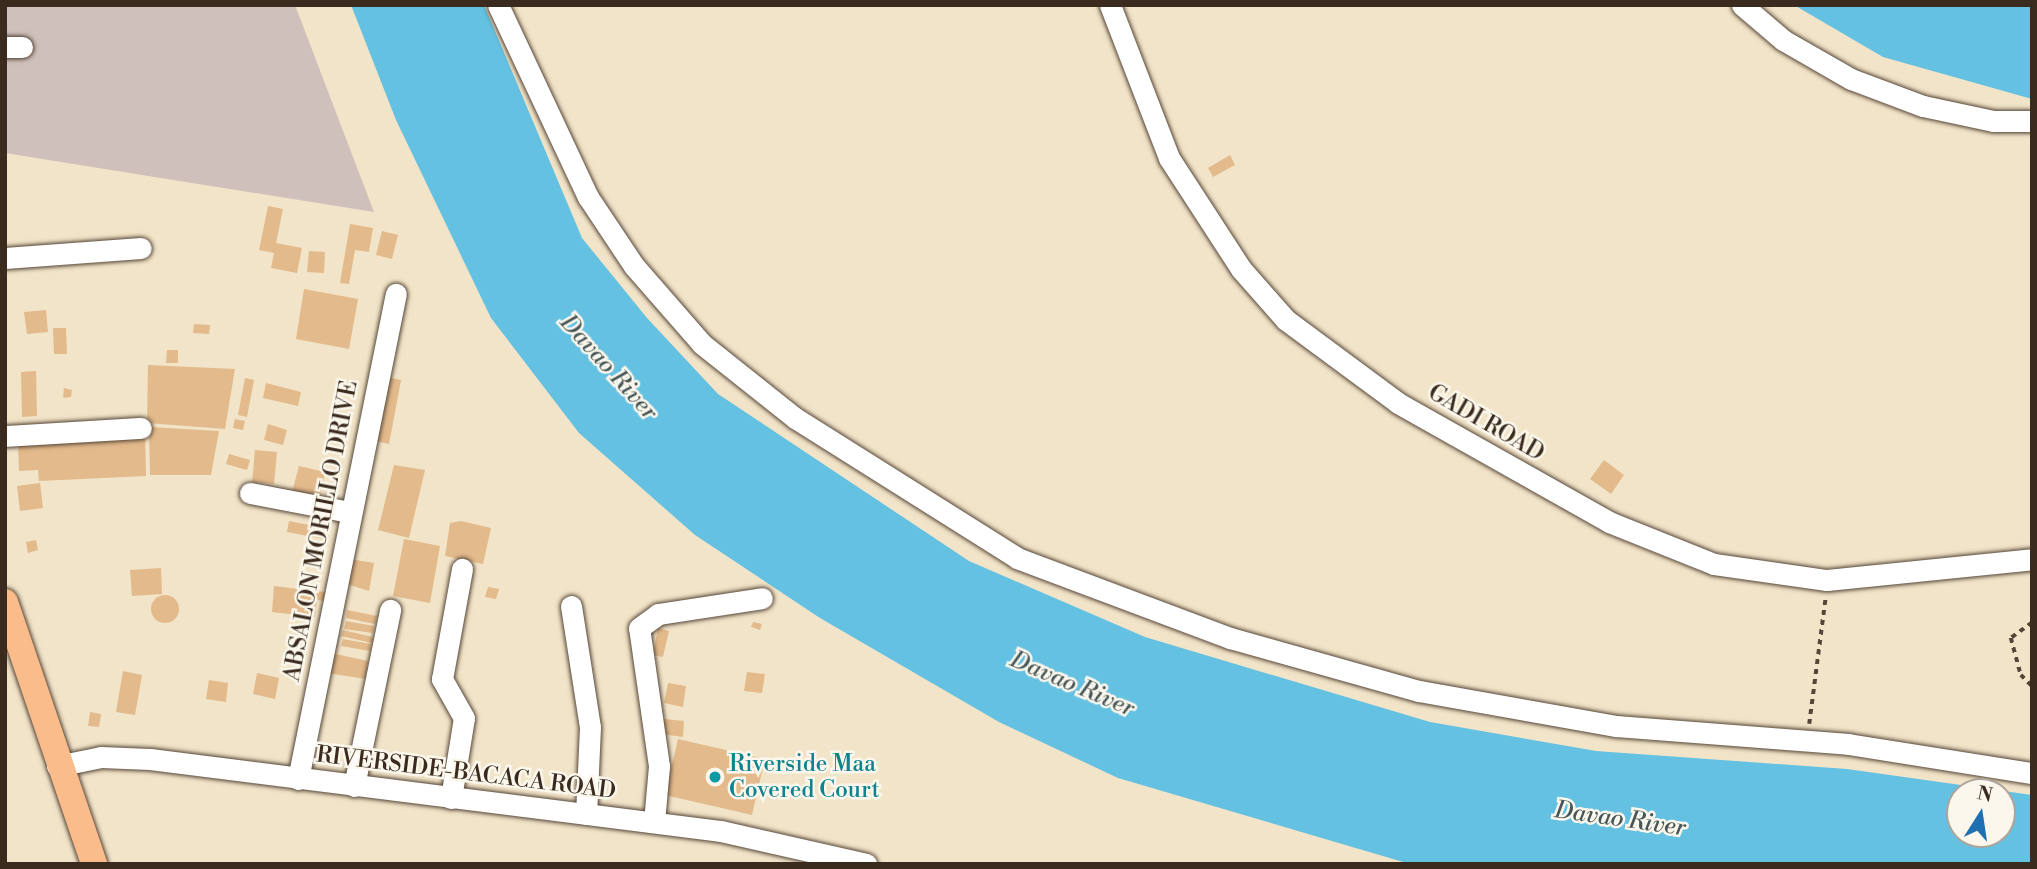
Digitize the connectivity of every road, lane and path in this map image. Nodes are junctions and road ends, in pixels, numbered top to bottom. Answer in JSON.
{"nodes":[{"id":1,"x":498,"y":5,"type":"edge"},
{"id":2,"x":1110,"y":5,"type":"edge"},
{"id":3,"x":1742,"y":5,"type":"edge"},
{"id":4,"x":2032,"y":121,"type":"edge"},
{"id":5,"x":141,"y":248,"type":"dead end"},
{"id":6,"x":5,"y":258,"type":"edge"},
{"id":7,"x":396,"y":294,"type":"dead end"},
{"id":8,"x":141,"y":428,"type":"dead end"},
{"id":9,"x":5,"y":436,"type":"edge"},
{"id":10,"x":250,"y":492,"type":"dead end"},
{"id":11,"x":351,"y":512,"type":"junction"},
{"id":12,"x":2032,"y":559,"type":"edge"},
{"id":13,"x":462,"y":569,"type":"dead end"},
{"id":14,"x":1828,"y":580,"type":"junction"},
{"id":15,"x":762,"y":598,"type":"dead end"},
{"id":16,"x":5,"y":601,"type":"edge"},
{"id":17,"x":571,"y":606,"type":"dead end"},
{"id":18,"x":390,"y":610,"type":"dead end"},
{"id":19,"x":2032,"y":623,"type":"edge"},
{"id":20,"x":2032,"y":686,"type":"edge"},
{"id":21,"x":1806,"y":741,"type":"junction"},
{"id":22,"x":57,"y":766,"type":"junction"},
{"id":23,"x":2032,"y":773,"type":"edge"},
{"id":24,"x":298,"y":779,"type":"junction"},
{"id":25,"x":354,"y":786,"type":"junction"},
{"id":26,"x":451,"y":798,"type":"junction"},
{"id":27,"x":586,"y":814,"type":"junction"},
{"id":28,"x":654,"y":822,"type":"junction"},
{"id":29,"x":94,"y":864,"type":"edge"},
{"id":30,"x":866,"y":864,"type":"edge"}],
"edges":[{"from":1,"to":21,"type":"street"},
{"from":2,"to":14,"type":"street","name":"GADI ROAD"},
{"from":3,"to":4,"type":"street"},
{"from":5,"to":6,"type":"street"},
{"from":7,"to":11,"type":"street","name":"ABSALON MORILLO DRIVE"},
{"from":8,"to":9,"type":"street"},
{"from":10,"to":11,"type":"street"},
{"from":11,"to":24,"type":"street","name":"ABSALON MORILLO DRIVE"},
{"from":12,"to":14,"type":"street","name":"GADI ROAD"},
{"from":13,"to":26,"type":"street"},
{"from":14,"to":21,"type":"path"},
{"from":15,"to":28,"type":"street"},
{"from":16,"to":22,"type":"main road"},
{"from":17,"to":27,"type":"street"},
{"from":18,"to":25,"type":"street"},
{"from":19,"to":20,"type":"path"},
{"from":21,"to":23,"type":"street"},
{"from":22,"to":24,"type":"street","name":"RIVERSIDE-BACACA ROAD"},
{"from":22,"to":29,"type":"main road"},
{"from":24,"to":25,"type":"street","name":"RIVERSIDE-BACACA ROAD"},
{"from":25,"to":26,"type":"street","name":"RIVERSIDE-BACACA ROAD"},
{"from":26,"to":27,"type":"street","name":"RIVERSIDE-BACACA ROAD"},
{"from":27,"to":28,"type":"street","name":"RIVERSIDE-BACACA ROAD"},
{"from":28,"to":30,"type":"street","name":"RIVERSIDE-BACACA ROAD"}]}
